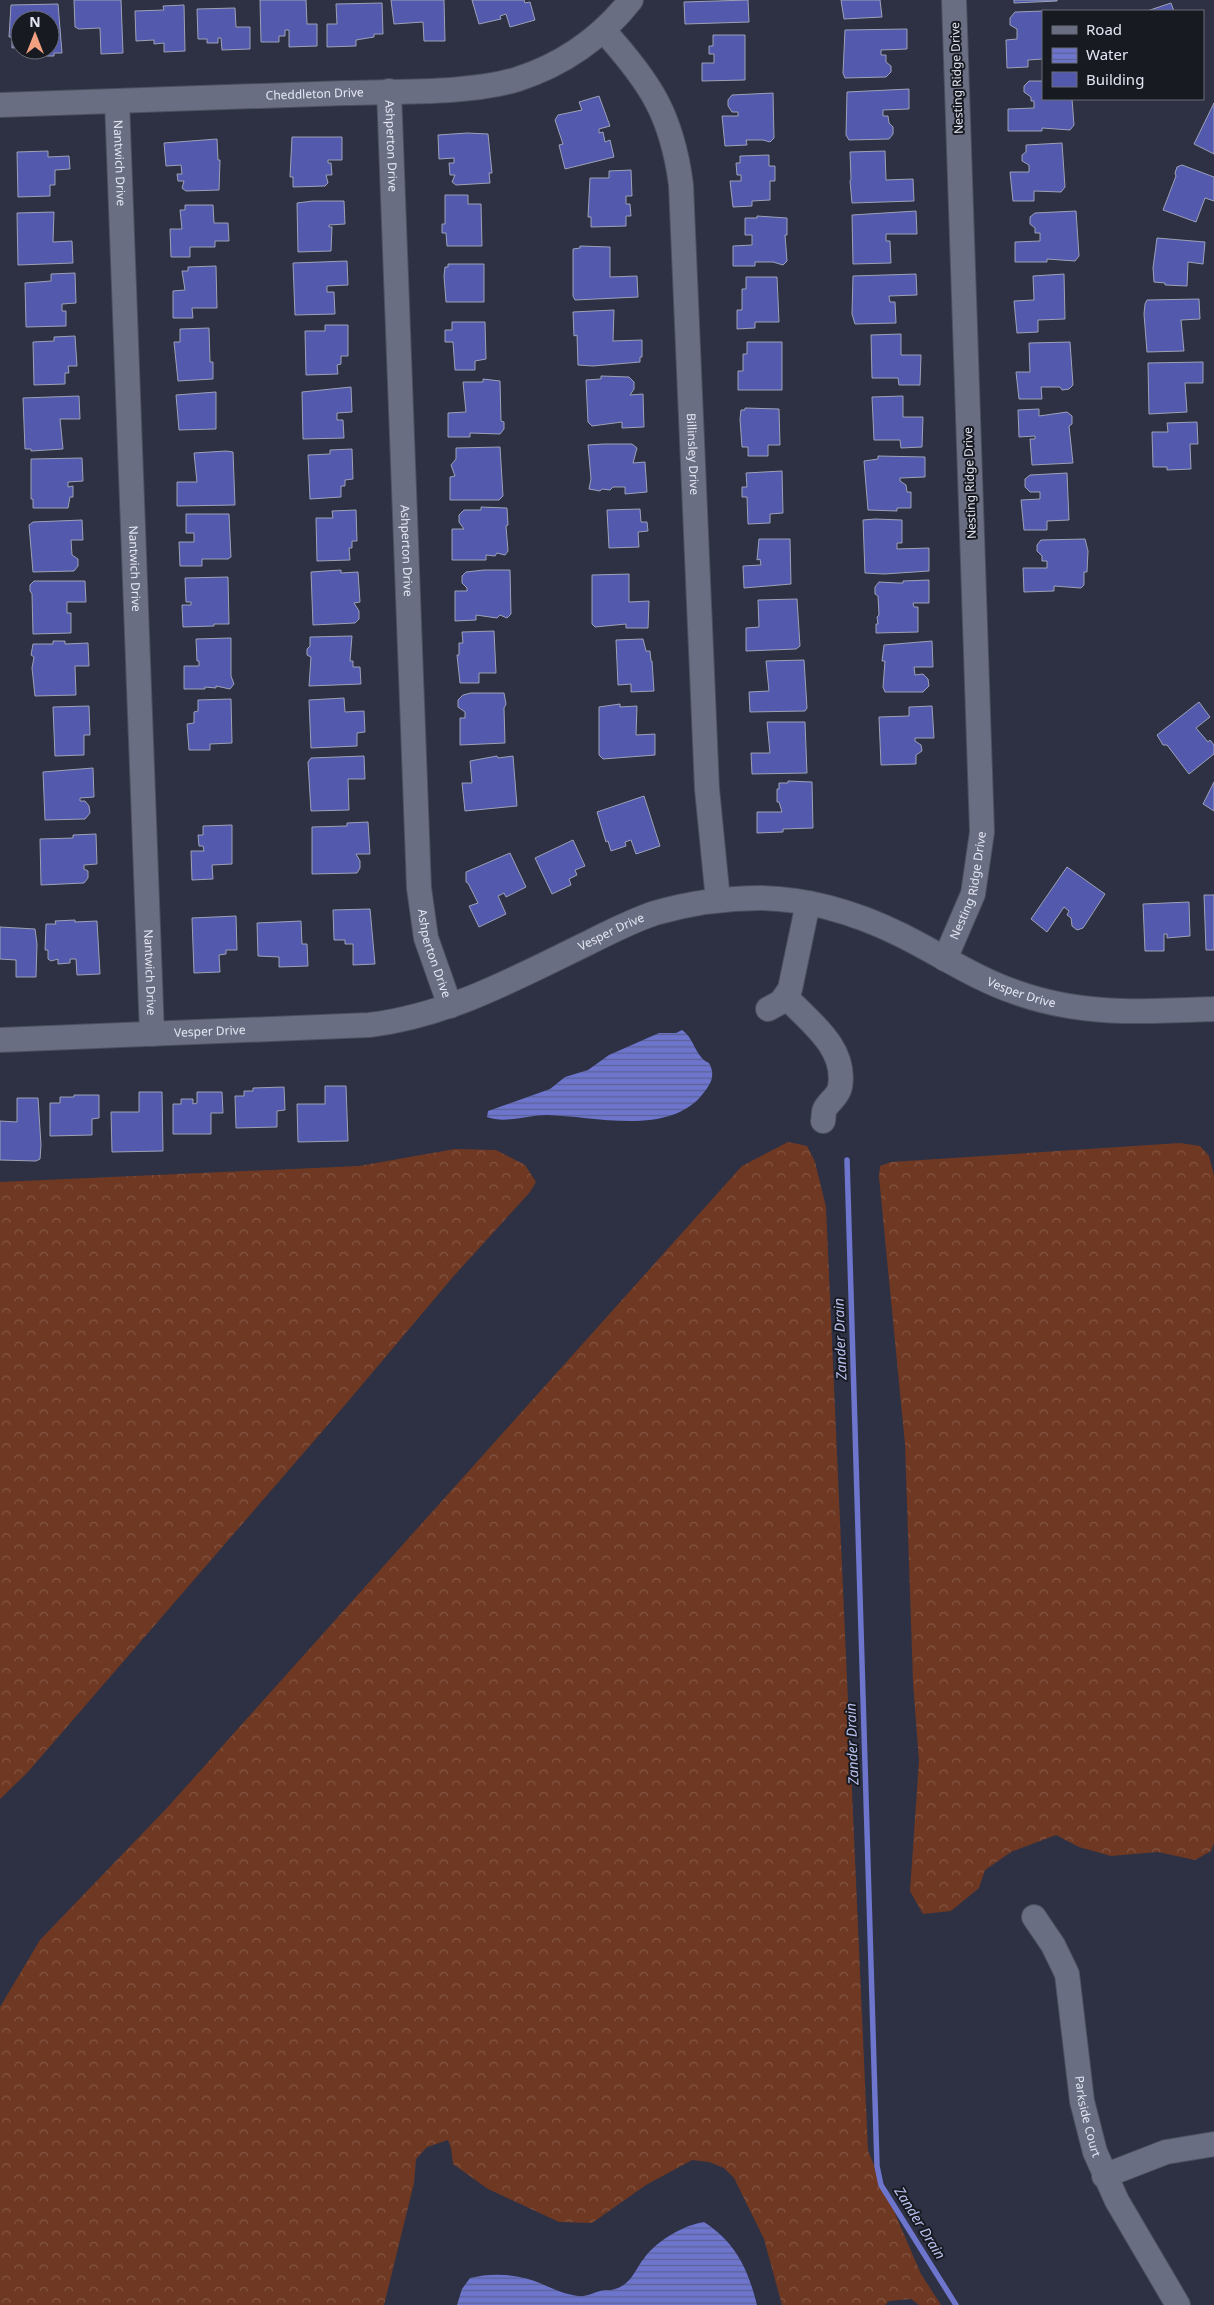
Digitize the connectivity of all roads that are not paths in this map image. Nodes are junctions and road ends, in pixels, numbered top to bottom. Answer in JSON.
{"nodes":[{"id":1,"x":631,"y":0,"type":"edge"},
{"id":2,"x":954,"y":0,"type":"edge"},
{"id":3,"x":604,"y":31,"type":"junction"},
{"id":4,"x":389,"y":91,"type":"junction"},
{"id":5,"x":117,"y":101,"type":"junction"},
{"id":6,"x":0,"y":105,"type":"edge"},
{"id":7,"x":718,"y":900,"type":"junction"},
{"id":8,"x":808,"y":903,"type":"junction"},
{"id":9,"x":944,"y":959,"type":"junction"},
{"id":10,"x":450,"y":1006,"type":"junction"},
{"id":11,"x":1214,"y":1009,"type":"edge"},
{"id":12,"x":152,"y":1034,"type":"junction"},
{"id":13,"x":0,"y":1040,"type":"edge"},
{"id":14,"x":824,"y":1121,"type":"dead end"},
{"id":15,"x":1034,"y":1917,"type":"dead end"},
{"id":16,"x":1214,"y":2144,"type":"edge"},
{"id":17,"x":1104,"y":2176,"type":"junction"},
{"id":18,"x":1178,"y":2305,"type":"edge"}],
"edges":[{"from":1,"to":3,"type":"street","name":"Cheddleton Drive"},
{"from":2,"to":9,"type":"street","name":"Nesting Ridge Drive"},
{"from":3,"to":4,"type":"street","name":"Cheddleton Drive"},
{"from":3,"to":7,"type":"street","name":"Billinsley Drive"},
{"from":4,"to":5,"type":"street","name":"Cheddleton Drive"},
{"from":4,"to":10,"type":"street","name":"Ashperton Drive"},
{"from":5,"to":6,"type":"street","name":"Cheddleton Drive"},
{"from":5,"to":12,"type":"street","name":"Nantwich Drive"},
{"from":7,"to":8,"type":"street","name":"Vesper Drive"},
{"from":7,"to":10,"type":"street","name":"Vesper Drive"},
{"from":8,"to":9,"type":"street","name":"Vesper Drive"},
{"from":8,"to":14,"type":"street"},
{"from":9,"to":11,"type":"street","name":"Vesper Drive"},
{"from":10,"to":12,"type":"street","name":"Vesper Drive"},
{"from":12,"to":13,"type":"street","name":"Vesper Drive"},
{"from":15,"to":17,"type":"street","name":"Parkside Court"},
{"from":16,"to":17,"type":"street"},
{"from":17,"to":18,"type":"street","name":"Parkside Court"}]}
